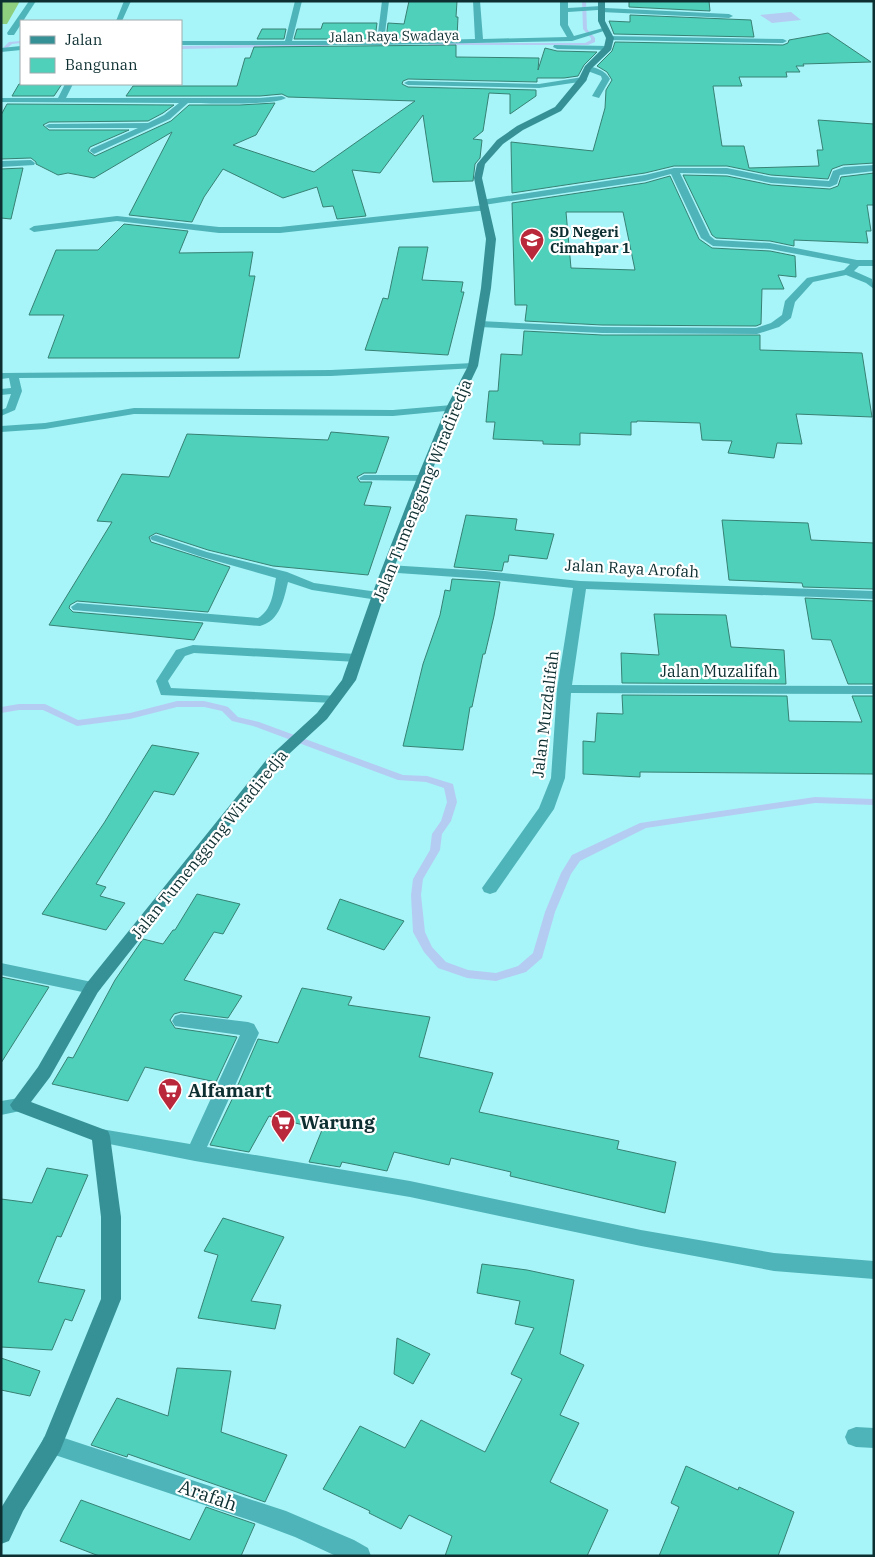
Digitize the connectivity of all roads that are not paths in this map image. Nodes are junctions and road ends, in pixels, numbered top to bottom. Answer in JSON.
{"nodes":[{"id":1,"x":34,"y":1,"type":"edge"},
{"id":2,"x":128,"y":1,"type":"edge"},
{"id":3,"x":299,"y":1,"type":"edge"},
{"id":4,"x":386,"y":1,"type":"edge"},
{"id":5,"x":476,"y":1,"type":"edge"},
{"id":6,"x":564,"y":6,"type":"edge"},
{"id":7,"x":602,"y":6,"type":"edge"},
{"id":8,"x":729,"y":16,"type":"dead end"},
{"id":9,"x":21,"y":20,"type":"edge"},
{"id":10,"x":119,"y":20,"type":"edge"},
{"id":11,"x":20,"y":21,"type":"edge"},
{"id":12,"x":599,"y":31,"type":"junction"},
{"id":13,"x":1,"y":32,"type":"edge"},
{"id":14,"x":11,"y":34,"type":"junction"},
{"id":15,"x":20,"y":34,"type":"edge"},
{"id":16,"x":572,"y":39,"type":"junction"},
{"id":17,"x":479,"y":40,"type":"junction"},
{"id":18,"x":783,"y":41,"type":"dead end"},
{"id":19,"x":182,"y":43,"type":"edge"},
{"id":20,"x":288,"y":43,"type":"junction"},
{"id":21,"x":380,"y":43,"type":"junction"},
{"id":22,"x":609,"y":44,"type":"junction"},
{"id":23,"x":638,"y":47,"type":"dead end"},
{"id":24,"x":20,"y":48,"type":"edge"},
{"id":25,"x":6,"y":50,"type":"edge"},
{"id":26,"x":218,"y":52,"type":"dead end"},
{"id":27,"x":1,"y":58,"type":"edge"},
{"id":28,"x":588,"y":68,"type":"junction"},
{"id":29,"x":583,"y":79,"type":"junction"},
{"id":30,"x":408,"y":84,"type":"dead end"},
{"id":31,"x":68,"y":85,"type":"edge"},
{"id":32,"x":596,"y":96,"type":"dead end"},
{"id":33,"x":282,"y":98,"type":"dead end"},
{"id":34,"x":1,"y":100,"type":"edge"},
{"id":35,"x":61,"y":100,"type":"junction"},
{"id":36,"x":187,"y":100,"type":"junction"},
{"id":37,"x":153,"y":124,"type":"junction"},
{"id":38,"x":49,"y":126,"type":"dead end"},
{"id":39,"x":94,"y":151,"type":"dead end"},
{"id":40,"x":31,"y":163,"type":"dead end"},
{"id":41,"x":1,"y":164,"type":"edge"},
{"id":42,"x":874,"y":168,"type":"edge"},
{"id":43,"x":674,"y":171,"type":"junction"},
{"id":44,"x":484,"y":205,"type":"junction"},
{"id":45,"x":34,"y":229,"type":"dead end"},
{"id":46,"x":857,"y":263,"type":"junction"},
{"id":47,"x":874,"y":263,"type":"edge"},
{"id":48,"x":847,"y":272,"type":"junction"},
{"id":49,"x":874,"y":286,"type":"edge"},
{"id":50,"x":480,"y":324,"type":"junction"},
{"id":51,"x":473,"y":366,"type":"junction"},
{"id":52,"x":12,"y":375,"type":"junction"},
{"id":53,"x":1,"y":376,"type":"edge"},
{"id":54,"x":17,"y":391,"type":"junction"},
{"id":55,"x":1,"y":392,"type":"edge"},
{"id":56,"x":452,"y":408,"type":"junction"},
{"id":57,"x":1,"y":413,"type":"edge"},
{"id":58,"x":1,"y":429,"type":"edge"},
{"id":59,"x":364,"y":478,"type":"dead end"},
{"id":60,"x":424,"y":478,"type":"junction"},
{"id":61,"x":156,"y":538,"type":"dead end"},
{"id":62,"x":388,"y":570,"type":"junction"},
{"id":63,"x":283,"y":576,"type":"junction"},
{"id":64,"x":580,"y":585,"type":"junction"},
{"id":65,"x":874,"y":595,"type":"edge"},
{"id":66,"x":378,"y":596,"type":"junction"},
{"id":67,"x":77,"y":607,"type":"dead end"},
{"id":68,"x":357,"y":658,"type":"junction"},
{"id":69,"x":564,"y":689,"type":"junction"},
{"id":70,"x":874,"y":690,"type":"edge"},
{"id":71,"x":334,"y":699,"type":"junction"},
{"id":72,"x":490,"y":888,"type":"dead end"},
{"id":73,"x":1,"y":969,"type":"edge"},
{"id":74,"x":92,"y":988,"type":"junction"},
{"id":75,"x":181,"y":1022,"type":"dead end"},
{"id":76,"x":10,"y":1107,"type":"edge"},
{"id":77,"x":101,"y":1136,"type":"junction"},
{"id":78,"x":195,"y":1153,"type":"junction"},
{"id":79,"x":874,"y":1270,"type":"edge"},
{"id":80,"x":52,"y":1444,"type":"junction"},
{"id":81,"x":1,"y":1533,"type":"edge"},
{"id":82,"x":360,"y":1556,"type":"edge"}],
"edges":[{"from":1,"to":9,"type":"street"},
{"from":2,"to":10,"type":"street"},
{"from":3,"to":20,"type":"street"},
{"from":4,"to":21,"type":"street"},
{"from":5,"to":17,"type":"street"},
{"from":6,"to":7,"type":"street"},
{"from":6,"to":16,"type":"street"},
{"from":7,"to":8,"type":"street"},
{"from":7,"to":12,"type":"street"},
{"from":11,"to":14,"type":"street"},
{"from":12,"to":16,"type":"street"},
{"from":12,"to":22,"type":"street"},
{"from":13,"to":14,"type":"street"},
{"from":14,"to":15,"type":"street"},
{"from":16,"to":17,"type":"street"},
{"from":17,"to":21,"type":"street"},
{"from":18,"to":22,"type":"street"},
{"from":19,"to":20,"type":"street"},
{"from":20,"to":21,"type":"street"},
{"from":22,"to":23,"type":"street"},
{"from":22,"to":26,"type":"street","name":"Jalan Raya Swadaya"},
{"from":22,"to":28,"type":"street","name":"Jalan Tumenggung Wiradiredja"},
{"from":24,"to":25,"type":"street"},
{"from":25,"to":27,"type":"street"},
{"from":28,"to":29,"type":"street","name":"Jalan Tumenggung Wiradiredja"},
{"from":28,"to":32,"type":"street"},
{"from":29,"to":30,"type":"street"},
{"from":29,"to":44,"type":"street","name":"Jalan Tumenggung Wiradiredja"},
{"from":31,"to":35,"type":"street"},
{"from":33,"to":36,"type":"street"},
{"from":34,"to":35,"type":"street"},
{"from":35,"to":36,"type":"street"},
{"from":36,"to":37,"type":"street"},
{"from":37,"to":38,"type":"street"},
{"from":37,"to":39,"type":"street"},
{"from":40,"to":41,"type":"street"},
{"from":42,"to":43,"type":"street"},
{"from":43,"to":44,"type":"street"},
{"from":43,"to":46,"type":"street"},
{"from":44,"to":45,"type":"street"},
{"from":44,"to":50,"type":"street","name":"Jalan Tumenggung Wiradiredja"},
{"from":46,"to":47,"type":"street"},
{"from":46,"to":48,"type":"street"},
{"from":48,"to":49,"type":"street"},
{"from":48,"to":50,"type":"street"},
{"from":50,"to":51,"type":"street","name":"Jalan Tumenggung Wiradiredja"},
{"from":51,"to":52,"type":"lane"},
{"from":51,"to":56,"type":"street","name":"Jalan Tumenggung Wiradiredja"},
{"from":52,"to":53,"type":"lane"},
{"from":52,"to":54,"type":"lane"},
{"from":54,"to":55,"type":"lane"},
{"from":54,"to":57,"type":"lane"},
{"from":56,"to":58,"type":"street"},
{"from":56,"to":60,"type":"street","name":"Jalan Tumenggung Wiradiredja"},
{"from":59,"to":60,"type":"lane"},
{"from":60,"to":62,"type":"street","name":"Jalan Tumenggung Wiradiredja"},
{"from":61,"to":63,"type":"lane"},
{"from":62,"to":64,"type":"street","name":"Jalan Raya Arofah"},
{"from":62,"to":66,"type":"street","name":"Jalan Tumenggung Wiradiredja"},
{"from":63,"to":66,"type":"lane"},
{"from":63,"to":67,"type":"lane"},
{"from":64,"to":65,"type":"street","name":"Jalan Raya Arofah"},
{"from":64,"to":69,"type":"street","name":"Jalan Muzdalifah"},
{"from":66,"to":68,"type":"street","name":"Jalan Tumenggung Wiradiredja"},
{"from":68,"to":71,"type":"street","name":"Jalan Tumenggung Wiradiredja"},
{"from":68,"to":71,"type":"lane"},
{"from":69,"to":70,"type":"street","name":"Jalan Muzalifah"},
{"from":69,"to":72,"type":"street","name":"Jalan Muzdalifah"},
{"from":71,"to":74,"type":"street","name":"Jalan Tumenggung Wiradiredja"},
{"from":73,"to":74,"type":"street"},
{"from":74,"to":76,"type":"street","name":"Jalan Tumenggung Wiradiredja"},
{"from":75,"to":78,"type":"street"},
{"from":76,"to":77,"type":"street","name":"Jalan Tumenggung Wiradiredja"},
{"from":77,"to":78,"type":"street"},
{"from":77,"to":80,"type":"street"},
{"from":78,"to":79,"type":"street"},
{"from":80,"to":81,"type":"street"},
{"from":80,"to":82,"type":"street","name":"Arafah"}]}
